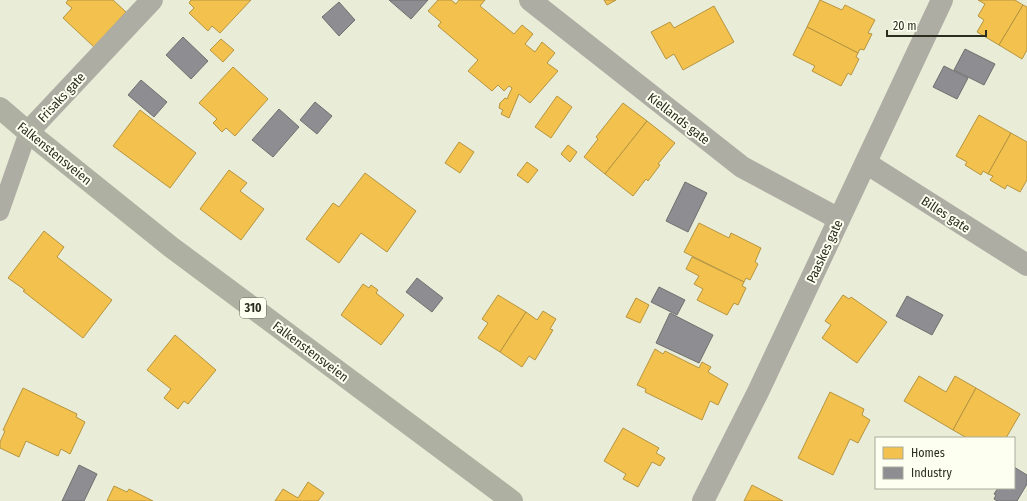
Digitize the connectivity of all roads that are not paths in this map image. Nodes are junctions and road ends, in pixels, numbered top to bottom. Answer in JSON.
{"nodes":[{"id":1,"x":152,"y":0,"type":"edge"},
{"id":2,"x":530,"y":0,"type":"edge"},
{"id":3,"x":942,"y":0,"type":"edge"},
{"id":4,"x":0,"y":108,"type":"edge"},
{"id":5,"x":28,"y":132,"type":"junction"},
{"id":6,"x":866,"y":163,"type":"junction"},
{"id":7,"x":0,"y":212,"type":"edge"},
{"id":8,"x":839,"y":219,"type":"junction"},
{"id":9,"x":1027,"y":265,"type":"edge"},
{"id":10,"x":512,"y":501,"type":"edge"},
{"id":11,"x":704,"y":501,"type":"edge"}],
"edges":[{"from":1,"to":5,"type":"street","name":"Frisaks gate"},
{"from":2,"to":8,"type":"street","name":"Kiellands gate"},
{"from":3,"to":6,"type":"street","name":"Paaskes gate"},
{"from":4,"to":5,"type":"main road","name":"Falkenstensveien","number":"310"},
{"from":5,"to":7,"type":"lane","name":"Frisaks gate"},
{"from":5,"to":10,"type":"main road","name":"Falkenstensveien","number":"310"},
{"from":6,"to":8,"type":"street","name":"Paaskes gate"},
{"from":6,"to":9,"type":"street","name":"Billes gate"},
{"from":8,"to":11,"type":"street","name":"Paaskes gate"}]}
